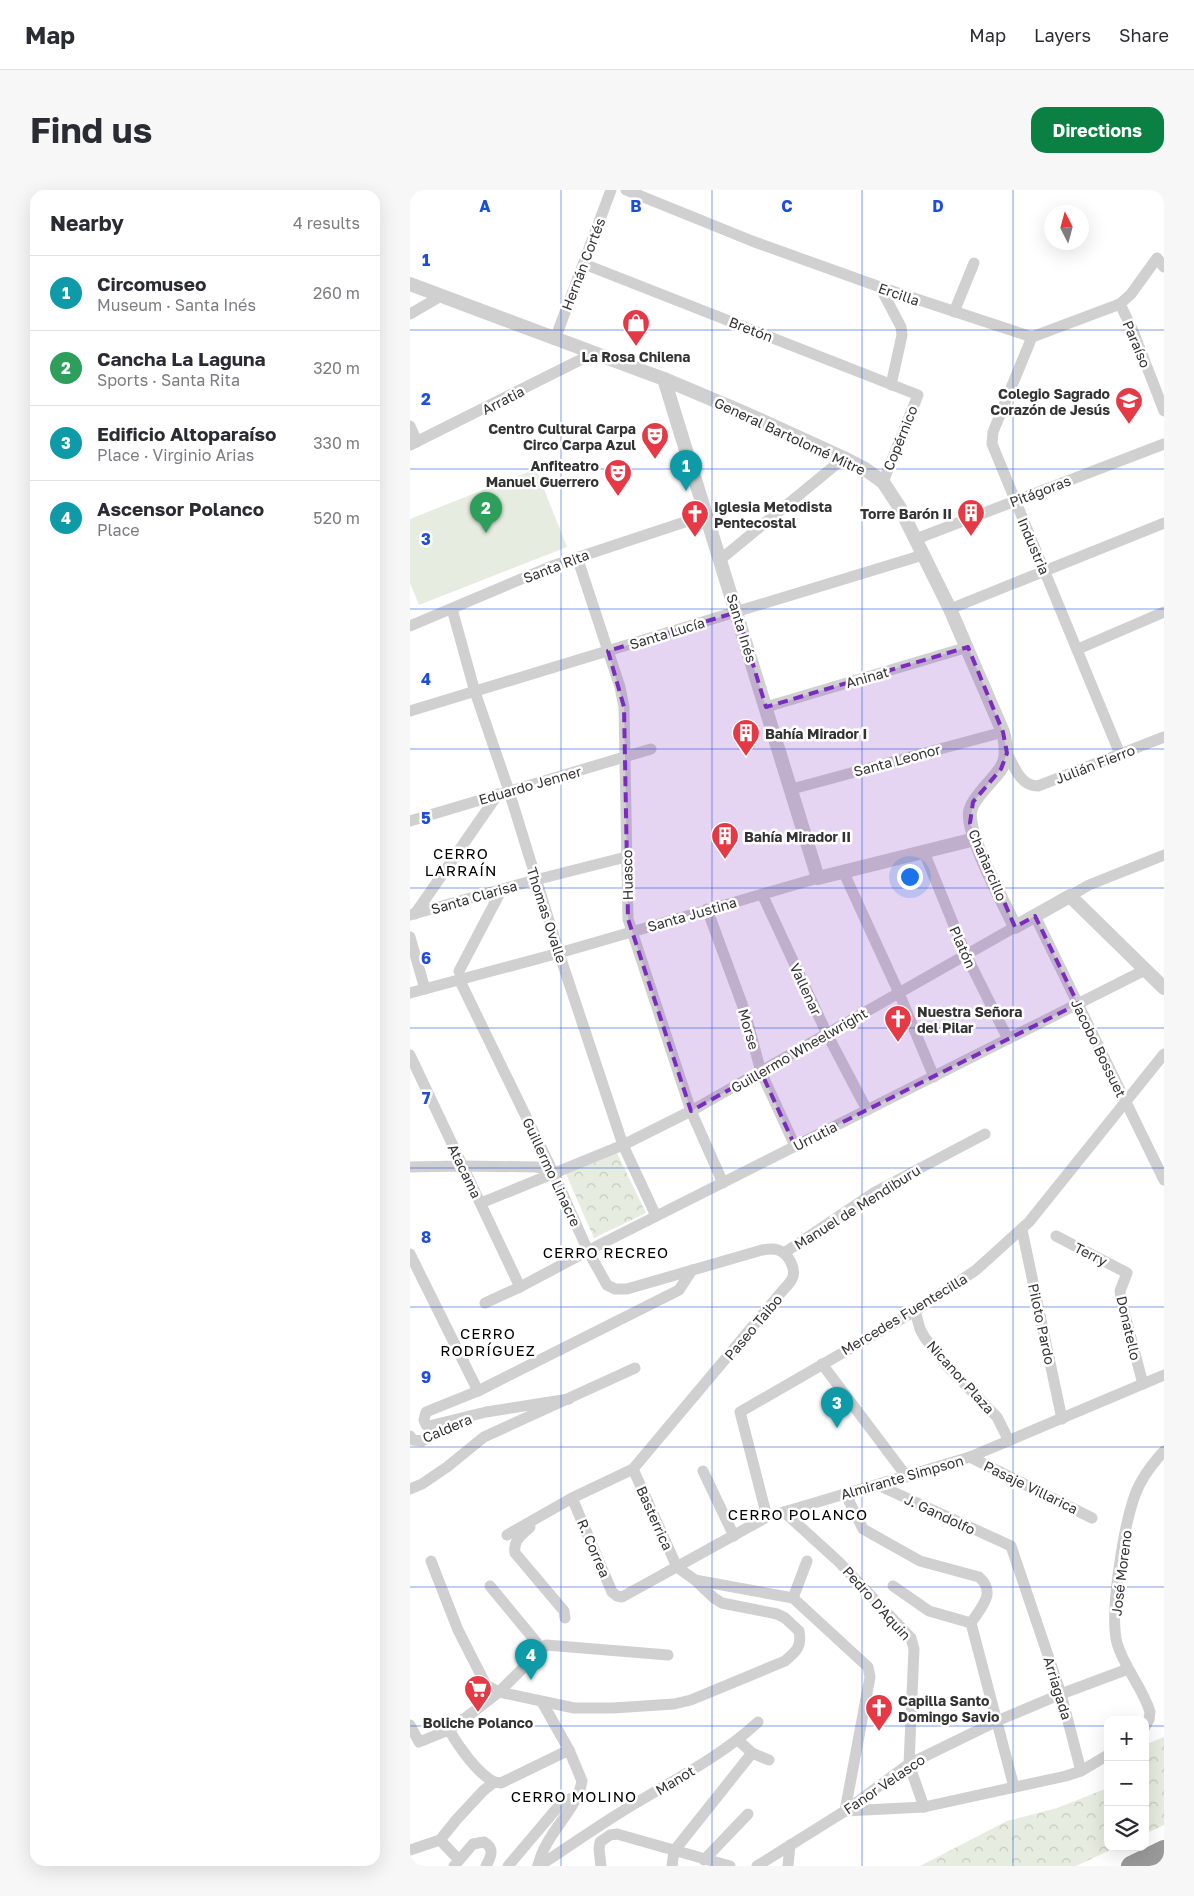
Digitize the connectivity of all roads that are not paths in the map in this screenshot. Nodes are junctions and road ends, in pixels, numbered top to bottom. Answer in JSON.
{"nodes":[{"id":1,"x":611,"y":190,"type":"edge"},
{"id":2,"x":626,"y":190,"type":"edge"},
{"id":3,"x":974,"y":263,"type":"dead end"},
{"id":4,"x":1161,"y":263,"type":"edge"},
{"id":5,"x":584,"y":264,"type":"junction"},
{"id":6,"x":410,"y":284,"type":"edge"},
{"id":7,"x":880,"y":287,"type":"junction"},
{"id":8,"x":442,"y":296,"type":"junction"},
{"id":9,"x":1120,"y":304,"type":"junction"},
{"id":10,"x":954,"y":312,"type":"junction"},
{"id":11,"x":410,"y":314,"type":"edge"},
{"id":12,"x":1032,"y":337,"type":"junction"},
{"id":13,"x":555,"y":339,"type":"junction"},
{"id":14,"x":594,"y":353,"type":"junction"},
{"id":15,"x":664,"y":379,"type":"junction"},
{"id":16,"x":892,"y":385,"type":"junction"},
{"id":17,"x":918,"y":395,"type":"joint"},
{"id":18,"x":1164,"y":411,"type":"edge"},
{"id":19,"x":410,"y":426,"type":"edge"},
{"id":20,"x":414,"y":444,"type":"edge"},
{"id":21,"x":1164,"y":444,"type":"edge"},
{"id":22,"x":844,"y":458,"type":"junction"},
{"id":23,"x":883,"y":482,"type":"junction"},
{"id":24,"x":1015,"y":500,"type":"junction"},
{"id":25,"x":706,"y":515,"type":"junction"},
{"id":26,"x":1164,"y":523,"type":"edge"},
{"id":27,"x":916,"y":539,"type":"junction"},
{"id":28,"x":923,"y":555,"type":"junction"},
{"id":29,"x":577,"y":557,"type":"junction"},
{"id":30,"x":721,"y":559,"type":"junction"},
{"id":31,"x":1044,"y":570,"type":"junction"},
{"id":32,"x":452,"y":609,"type":"junction"},
{"id":33,"x":950,"y":609,"type":"junction"},
{"id":34,"x":737,"y":612,"type":"junction"},
{"id":35,"x":1164,"y":612,"type":"edge"},
{"id":36,"x":410,"y":626,"type":"edge"},
{"id":37,"x":968,"y":648,"type":"junction"},
{"id":38,"x":1078,"y":649,"type":"junction"},
{"id":39,"x":608,"y":651,"type":"junction"},
{"id":40,"x":475,"y":692,"type":"junction"},
{"id":41,"x":766,"y":707,"type":"junction"},
{"id":42,"x":410,"y":711,"type":"edge"},
{"id":43,"x":1003,"y":732,"type":"junction"},
{"id":44,"x":1164,"y":737,"type":"edge"},
{"id":45,"x":651,"y":750,"type":"dead end"},
{"id":46,"x":1007,"y":752,"type":"junction"},
{"id":47,"x":1120,"y":754,"type":"junction"},
{"id":48,"x":626,"y":757,"type":"junction"},
{"id":49,"x":1026,"y":784,"type":"joint"},
{"id":50,"x":792,"y":789,"type":"junction"},
{"id":51,"x":504,"y":793,"type":"junction"},
{"id":52,"x":410,"y":820,"type":"edge"},
{"id":53,"x":975,"y":839,"type":"junction"},
{"id":54,"x":924,"y":852,"type":"junction"},
{"id":55,"x":1164,"y":855,"type":"edge"},
{"id":56,"x":626,"y":857,"type":"junction"},
{"id":57,"x":843,"y":872,"type":"junction"},
{"id":58,"x":818,"y":878,"type":"junction"},
{"id":59,"x":535,"y":880,"type":"junction"},
{"id":60,"x":502,"y":889,"type":"junction"},
{"id":61,"x":762,"y":894,"type":"junction"},
{"id":62,"x":1070,"y":896,"type":"junction"},
{"id":63,"x":707,"y":909,"type":"junction"},
{"id":64,"x":412,"y":914,"type":"edge"},
{"id":65,"x":1035,"y":916,"type":"junction"},
{"id":66,"x":1015,"y":927,"type":"junction"},
{"id":67,"x":632,"y":930,"type":"junction"},
{"id":68,"x":410,"y":937,"type":"edge"},
{"id":69,"x":559,"y":953,"type":"junction"},
{"id":70,"x":966,"y":955,"type":"junction"},
{"id":71,"x":1145,"y":970,"type":"junction"},
{"id":72,"x":459,"y":975,"type":"junction"},
{"id":73,"x":1164,"y":988,"type":"edge"},
{"id":74,"x":425,"y":989,"type":"junction"},
{"id":75,"x":410,"y":993,"type":"edge"},
{"id":76,"x":899,"y":993,"type":"junction"},
{"id":77,"x":1078,"y":1004,"type":"junction"},
{"id":78,"x":827,"y":1034,"type":"junction"},
{"id":79,"x":1008,"y":1039,"type":"junction"},
{"id":80,"x":1164,"y":1054,"type":"edge"},
{"id":81,"x":410,"y":1055,"type":"edge"},
{"id":82,"x":761,"y":1072,"type":"junction"},
{"id":83,"x":934,"y":1076,"type":"junction"},
{"id":84,"x":1126,"y":1103,"type":"junction"},
{"id":85,"x":867,"y":1110,"type":"junction"},
{"id":86,"x":692,"y":1111,"type":"junction"},
{"id":87,"x":984,"y":1134,"type":"dead end"},
{"id":88,"x":623,"y":1145,"type":"junction"},
{"id":89,"x":795,"y":1146,"type":"junction"},
{"id":90,"x":464,"y":1166,"type":"junction"},
{"id":91,"x":410,"y":1167,"type":"edge"},
{"id":92,"x":553,"y":1172,"type":"junction"},
{"id":93,"x":1164,"y":1180,"type":"edge"},
{"id":94,"x":723,"y":1183,"type":"junction"},
{"id":95,"x":481,"y":1203,"type":"junction"},
{"id":96,"x":656,"y":1216,"type":"junction"},
{"id":97,"x":1022,"y":1230,"type":"junction"},
{"id":98,"x":1056,"y":1236,"type":"dead end"},
{"id":99,"x":588,"y":1251,"type":"junction"},
{"id":100,"x":784,"y":1253,"type":"junction"},
{"id":101,"x":410,"y":1254,"type":"edge"},
{"id":102,"x":692,"y":1270,"type":"junction"},
{"id":103,"x":1127,"y":1272,"type":"joint"},
{"id":104,"x":520,"y":1287,"type":"junction"},
{"id":105,"x":485,"y":1303,"type":"dead end"},
{"id":106,"x":915,"y":1311,"type":"junction"},
{"id":107,"x":822,"y":1364,"type":"junction"},
{"id":108,"x":635,"y":1368,"type":"dead end"},
{"id":109,"x":1164,"y":1375,"type":"edge"},
{"id":110,"x":1143,"y":1384,"type":"junction"},
{"id":111,"x":478,"y":1391,"type":"junction"},
{"id":112,"x":569,"y":1399,"type":"junction"},
{"id":113,"x":486,"y":1412,"type":"junction"},
{"id":114,"x":1062,"y":1419,"type":"junction"},
{"id":115,"x":410,"y":1436,"type":"edge"},
{"id":116,"x":1009,"y":1441,"type":"junction"},
{"id":117,"x":1164,"y":1451,"type":"edge"},
{"id":118,"x":970,"y":1457,"type":"junction"},
{"id":119,"x":634,"y":1470,"type":"junction"},
{"id":120,"x":703,"y":1471,"type":"dead end"},
{"id":121,"x":907,"y":1477,"type":"junction"},
{"id":122,"x":878,"y":1485,"type":"junction"},
{"id":123,"x":410,"y":1489,"type":"edge"},
{"id":124,"x":845,"y":1493,"type":"junction"},
{"id":125,"x":572,"y":1498,"type":"junction"},
{"id":126,"x":784,"y":1512,"type":"junction"},
{"id":127,"x":544,"y":1513,"type":"junction"},
{"id":128,"x":767,"y":1517,"type":"junction"},
{"id":129,"x":1092,"y":1518,"type":"dead end"},
{"id":130,"x":507,"y":1535,"type":"dead end"},
{"id":131,"x":734,"y":1536,"type":"junction"},
{"id":132,"x":1003,"y":1542,"type":"joint"},
{"id":133,"x":431,"y":1561,"type":"dead end"},
{"id":134,"x":807,"y":1561,"type":"dead end"},
{"id":135,"x":678,"y":1567,"type":"junction"},
{"id":136,"x":694,"y":1580,"type":"junction"},
{"id":137,"x":490,"y":1586,"type":"dead end"},
{"id":138,"x":893,"y":1586,"type":"dead end"},
{"id":139,"x":617,"y":1596,"type":"joint"},
{"id":140,"x":793,"y":1598,"type":"junction"},
{"id":141,"x":565,"y":1618,"type":"dead end"},
{"id":142,"x":971,"y":1623,"type":"junction"},
{"id":143,"x":544,"y":1647,"type":"junction"},
{"id":144,"x":668,"y":1655,"type":"dead end"},
{"id":145,"x":1128,"y":1669,"type":"junction"},
{"id":146,"x":499,"y":1692,"type":"junction"},
{"id":147,"x":1061,"y":1694,"type":"junction"},
{"id":148,"x":542,"y":1702,"type":"junction"},
{"id":149,"x":1149,"y":1719,"type":"edge"},
{"id":150,"x":997,"y":1720,"type":"junction"},
{"id":151,"x":758,"y":1722,"type":"dead end"},
{"id":152,"x":410,"y":1725,"type":"edge"},
{"id":153,"x":449,"y":1730,"type":"junction"},
{"id":154,"x":738,"y":1740,"type":"junction"},
{"id":155,"x":569,"y":1750,"type":"junction"},
{"id":156,"x":752,"y":1753,"type":"junction"},
{"id":157,"x":1104,"y":1757,"type":"edge"},
{"id":158,"x":769,"y":1760,"type":"dead end"},
{"id":159,"x":909,"y":1764,"type":"junction"},
{"id":160,"x":1081,"y":1771,"type":"junction"},
{"id":161,"x":494,"y":1782,"type":"junction"},
{"id":162,"x":1014,"y":1787,"type":"junction"},
{"id":163,"x":576,"y":1797,"type":"junction"},
{"id":164,"x":924,"y":1807,"type":"junction"},
{"id":165,"x":844,"y":1811,"type":"junction"},
{"id":166,"x":748,"y":1814,"type":"dead end"},
{"id":167,"x":616,"y":1816,"type":"junction"},
{"id":168,"x":610,"y":1835,"type":"junction"},
{"id":169,"x":440,"y":1840,"type":"junction"},
{"id":170,"x":790,"y":1845,"type":"junction"},
{"id":171,"x":410,"y":1850,"type":"edge"},
{"id":172,"x":1164,"y":1850,"type":"edge"},
{"id":173,"x":674,"y":1851,"type":"junction"},
{"id":174,"x":704,"y":1860,"type":"junction"},
{"id":175,"x":456,"y":1863,"type":"edge"},
{"id":176,"x":538,"y":1865,"type":"edge"},
{"id":177,"x":486,"y":1866,"type":"edge"},
{"id":178,"x":508,"y":1866,"type":"edge"},
{"id":179,"x":601,"y":1866,"type":"edge"},
{"id":180,"x":672,"y":1866,"type":"edge"},
{"id":181,"x":730,"y":1866,"type":"edge"},
{"id":182,"x":757,"y":1866,"type":"edge"},
{"id":183,"x":788,"y":1866,"type":"edge"},
{"id":184,"x":1131,"y":1866,"type":"edge"}],
"edges":[{"from":1,"to":5,"type":"street","name":"Hernán Cortés"},
{"from":2,"to":7,"type":"street","name":"Ercilla"},
{"from":3,"to":10,"type":"street"},
{"from":4,"to":9,"type":"street"},
{"from":5,"to":13,"type":"street","name":"Hernán Cortés"},
{"from":5,"to":16,"type":"street","name":"Bretón"},
{"from":6,"to":8,"type":"street","name":"General Bartolomé Mitre"},
{"from":7,"to":10,"type":"street","name":"Ercilla"},
{"from":7,"to":16,"type":"street"},
{"from":8,"to":11,"type":"street"},
{"from":8,"to":13,"type":"street","name":"General Bartolomé Mitre"},
{"from":9,"to":12,"type":"street"},
{"from":9,"to":18,"type":"street","name":"Paraíso"},
{"from":10,"to":12,"type":"street","name":"Ercilla"},
{"from":12,"to":24,"type":"street","name":"Industria"},
{"from":13,"to":14,"type":"street","name":"General Bartolomé Mitre"},
{"from":14,"to":15,"type":"street","name":"General Bartolomé Mitre"},
{"from":14,"to":20,"type":"street","name":"Arratia"},
{"from":15,"to":22,"type":"street","name":"General Bartolomé Mitre"},
{"from":15,"to":25,"type":"street","name":"Santa Inés"},
{"from":16,"to":17,"type":"street","name":"Bretón"},
{"from":17,"to":23,"type":"street","name":"Copérnico"},
{"from":19,"to":20,"type":"street"},
{"from":21,"to":24,"type":"street","name":"Pitágoras"},
{"from":22,"to":23,"type":"street","name":"General Bartolomé Mitre"},
{"from":22,"to":30,"type":"street"},
{"from":23,"to":27,"type":"street","name":"General Bartolomé Mitre"},
{"from":24,"to":27,"type":"street","name":"Pitágoras"},
{"from":24,"to":31,"type":"street","name":"Industria"},
{"from":25,"to":29,"type":"street","name":"Santa Rita"},
{"from":25,"to":30,"type":"street","name":"Santa Inés"},
{"from":26,"to":31,"type":"street"},
{"from":27,"to":28,"type":"street","name":"General Bartolomé Mitre"},
{"from":28,"to":33,"type":"street","name":"General Bartolomé Mitre"},
{"from":28,"to":34,"type":"street","name":"Santa Lucía"},
{"from":29,"to":32,"type":"street","name":"Santa Rita"},
{"from":29,"to":39,"type":"street","name":"Huasco"},
{"from":30,"to":34,"type":"street","name":"Santa Inés"},
{"from":31,"to":33,"type":"street"},
{"from":31,"to":38,"type":"street","name":"Industria"},
{"from":32,"to":36,"type":"street","name":"Santa Rita"},
{"from":32,"to":40,"type":"street","name":"Thomas Ovalle"},
{"from":33,"to":37,"type":"street","name":"General Bartolomé Mitre"},
{"from":34,"to":39,"type":"street","name":"Santa Lucía"},
{"from":34,"to":41,"type":"street","name":"Santa Inés"},
{"from":35,"to":38,"type":"street"},
{"from":37,"to":41,"type":"street","name":"Aninat"},
{"from":37,"to":43,"type":"street","name":"General Bartolomé Mitre"},
{"from":38,"to":47,"type":"street","name":"Industria"},
{"from":39,"to":40,"type":"street","name":"Santa Lucía"},
{"from":39,"to":48,"type":"street","name":"Huasco"},
{"from":40,"to":42,"type":"street","name":"Santa Lucía"},
{"from":40,"to":51,"type":"street","name":"Thomas Ovalle"},
{"from":41,"to":50,"type":"street","name":"Santa Inés"},
{"from":43,"to":46,"type":"street","name":"General Bartolomé Mitre"},
{"from":43,"to":50,"type":"street","name":"Santa Leonor"},
{"from":44,"to":47,"type":"street","name":"Julián Fierro"},
{"from":45,"to":48,"type":"street","name":"Eduardo Jenner"},
{"from":46,"to":49,"type":"street","name":"General Bartolomé Mitre"},
{"from":46,"to":53,"type":"street","name":"Chañarcillo"},
{"from":47,"to":49,"type":"street","name":"Julián Fierro"},
{"from":48,"to":51,"type":"street","name":"Eduardo Jenner"},
{"from":48,"to":56,"type":"street","name":"Huasco"},
{"from":50,"to":58,"type":"street","name":"Santa Inés"},
{"from":51,"to":52,"type":"street","name":"Eduardo Jenner"},
{"from":51,"to":59,"type":"street","name":"Thomas Ovalle"},
{"from":51,"to":64,"type":"street"},
{"from":53,"to":54,"type":"street","name":"Santa Justina"},
{"from":53,"to":66,"type":"street","name":"Chañarcillo"},
{"from":54,"to":57,"type":"street","name":"Santa Justina"},
{"from":54,"to":70,"type":"street","name":"Platón"},
{"from":55,"to":62,"type":"street","name":"Guillermo Wheelwright"},
{"from":56,"to":59,"type":"street","name":"Santa Clarisa"},
{"from":56,"to":67,"type":"street","name":"Huasco"},
{"from":57,"to":58,"type":"street","name":"Santa Justina"},
{"from":57,"to":76,"type":"street"},
{"from":58,"to":61,"type":"street","name":"Santa Justina"},
{"from":59,"to":60,"type":"street","name":"Santa Clarisa"},
{"from":59,"to":69,"type":"street","name":"Thomas Ovalle"},
{"from":60,"to":64,"type":"street","name":"Santa Clarisa"},
{"from":60,"to":72,"type":"street"},
{"from":61,"to":63,"type":"street","name":"Santa Justina"},
{"from":61,"to":78,"type":"street","name":"Vallenar"},
{"from":62,"to":65,"type":"street","name":"Guillermo Wheelwright"},
{"from":62,"to":71,"type":"street"},
{"from":63,"to":67,"type":"street","name":"Santa Justina"},
{"from":63,"to":82,"type":"street","name":"Morse"},
{"from":65,"to":66,"type":"street","name":"Guillermo Wheelwright"},
{"from":65,"to":77,"type":"street","name":"Jacobo Bossuet"},
{"from":66,"to":70,"type":"street","name":"Guillermo Wheelwright"},
{"from":67,"to":69,"type":"street","name":"Santa Justina"},
{"from":67,"to":86,"type":"street","name":"Huasco"},
{"from":68,"to":74,"type":"street"},
{"from":69,"to":72,"type":"street","name":"Santa Justina"},
{"from":69,"to":88,"type":"street","name":"Thomas Ovalle"},
{"from":70,"to":76,"type":"street","name":"Guillermo Wheelwright"},
{"from":70,"to":79,"type":"street","name":"Platón"},
{"from":71,"to":73,"type":"street"},
{"from":71,"to":77,"type":"street","name":"Urrutia"},
{"from":72,"to":74,"type":"street","name":"Santa Justina"},
{"from":72,"to":92,"type":"street","name":"Guillermo Linacre"},
{"from":74,"to":75,"type":"street","name":"Santa Justina"},
{"from":76,"to":78,"type":"street","name":"Guillermo Wheelwright"},
{"from":76,"to":83,"type":"street"},
{"from":77,"to":79,"type":"street","name":"Urrutia"},
{"from":77,"to":84,"type":"street","name":"Jacobo Bossuet"},
{"from":78,"to":82,"type":"street","name":"Guillermo Wheelwright"},
{"from":78,"to":85,"type":"street","name":"Vallenar"},
{"from":79,"to":83,"type":"street","name":"Urrutia"},
{"from":80,"to":84,"type":"street","name":"Mercedes Fuentecilla"},
{"from":81,"to":90,"type":"street","name":"Atacama"},
{"from":82,"to":86,"type":"street","name":"Guillermo Wheelwright"},
{"from":82,"to":89,"type":"street","name":"Morse"},
{"from":83,"to":85,"type":"street","name":"Urrutia"},
{"from":84,"to":93,"type":"street","name":"Jacobo Bossuet"},
{"from":84,"to":97,"type":"street","name":"Mercedes Fuentecilla"},
{"from":85,"to":89,"type":"street","name":"Urrutia"},
{"from":86,"to":88,"type":"street","name":"Guillermo Wheelwright"},
{"from":86,"to":94,"type":"street","name":"Huasco"},
{"from":87,"to":100,"type":"street","name":"Manuel de Mendiburu"},
{"from":88,"to":92,"type":"street","name":"Guillermo Wheelwright"},
{"from":88,"to":96,"type":"street","name":"Thomas Ovalle"},
{"from":89,"to":94,"type":"street","name":"Urrutia"},
{"from":90,"to":91,"type":"street"},
{"from":90,"to":92,"type":"street"},
{"from":90,"to":95,"type":"street","name":"Atacama"},
{"from":92,"to":95,"type":"street","name":"Guillermo Wheelwright"},
{"from":92,"to":99,"type":"street","name":"Guillermo Linacre"},
{"from":94,"to":96,"type":"street","name":"Urrutia"},
{"from":95,"to":104,"type":"street","name":"Atacama"},
{"from":96,"to":99,"type":"street","name":"Urrutia"},
{"from":97,"to":106,"type":"street","name":"Mercedes Fuentecilla"},
{"from":97,"to":114,"type":"street","name":"Piloto Pardo"},
{"from":98,"to":103,"type":"street","name":"Terry"},
{"from":99,"to":102,"type":"street","name":"Guillermo Linacre"},
{"from":99,"to":104,"type":"street","name":"Urrutia"},
{"from":100,"to":102,"type":"street"},
{"from":100,"to":119,"type":"street","name":"Paseo Taibo"},
{"from":101,"to":111,"type":"street"},
{"from":102,"to":111,"type":"street"},
{"from":103,"to":110,"type":"street","name":"Donatello"},
{"from":104,"to":105,"type":"street","name":"Urrutia"},
{"from":106,"to":107,"type":"street","name":"Mercedes Fuentecilla"},
{"from":106,"to":116,"type":"street","name":"Nicanor Plaza"},
{"from":107,"to":121,"type":"street"},
{"from":107,"to":128,"type":"street","name":"Mercedes Fuentecilla"},
{"from":108,"to":112,"type":"street"},
{"from":109,"to":110,"type":"street","name":"Almirante Simpson"},
{"from":110,"to":114,"type":"street","name":"Almirante Simpson"},
{"from":111,"to":113,"type":"street"},
{"from":112,"to":113,"type":"street"},
{"from":112,"to":123,"type":"street"},
{"from":113,"to":115,"type":"street","name":"Caldera"},
{"from":114,"to":116,"type":"street","name":"Almirante Simpson"},
{"from":116,"to":118,"type":"street","name":"Almirante Simpson"},
{"from":117,"to":145,"type":"street","name":"José Moreno"},
{"from":118,"to":121,"type":"street","name":"Almirante Simpson"},
{"from":118,"to":129,"type":"street","name":"Pasaje Villarica"},
{"from":119,"to":125,"type":"street"},
{"from":119,"to":135,"type":"street","name":"Basterrica"},
{"from":120,"to":131,"type":"street"},
{"from":121,"to":122,"type":"street","name":"Almirante Simpson"},
{"from":122,"to":124,"type":"street","name":"Almirante Simpson"},
{"from":122,"to":132,"type":"street","name":"J. Gandolfo"},
{"from":124,"to":126,"type":"street","name":"Almirante Simpson"},
{"from":124,"to":142,"type":"street"},
{"from":125,"to":127,"type":"street"},
{"from":125,"to":139,"type":"street","name":"R. Correa"},
{"from":126,"to":128,"type":"street","name":"Almirante Simpson"},
{"from":126,"to":159,"type":"street","name":"Pedro D'Aquin"},
{"from":127,"to":130,"type":"street"},
{"from":127,"to":141,"type":"street"},
{"from":128,"to":131,"type":"street","name":"Almirante Simpson"},
{"from":131,"to":135,"type":"street","name":"Almirante Simpson"},
{"from":132,"to":147,"type":"street","name":"Arriagada"},
{"from":133,"to":146,"type":"street"},
{"from":134,"to":140,"type":"street"},
{"from":135,"to":136,"type":"street"},
{"from":135,"to":139,"type":"street","name":"Almirante Simpson"},
{"from":136,"to":140,"type":"street"},
{"from":136,"to":148,"type":"street"},
{"from":137,"to":143,"type":"street"},
{"from":138,"to":142,"type":"street"},
{"from":140,"to":165,"type":"street"},
{"from":142,"to":150,"type":"street"},
{"from":143,"to":144,"type":"street"},
{"from":143,"to":146,"type":"street"},
{"from":145,"to":147,"type":"street","name":"Fanor Velasco"},
{"from":145,"to":149,"type":"street","name":"José Moreno"},
{"from":146,"to":148,"type":"street"},
{"from":146,"to":153,"type":"street"},
{"from":147,"to":150,"type":"street","name":"Fanor Velasco"},
{"from":147,"to":160,"type":"street","name":"Arriagada"},
{"from":148,"to":155,"type":"street"},
{"from":150,"to":159,"type":"street","name":"Fanor Velasco"},
{"from":150,"to":162,"type":"street"},
{"from":151,"to":154,"type":"street","name":"Manot"},
{"from":152,"to":153,"type":"street"},
{"from":153,"to":161,"type":"street"},
{"from":154,"to":156,"type":"street"},
{"from":154,"to":167,"type":"street","name":"Manot"},
{"from":155,"to":161,"type":"street"},
{"from":155,"to":163,"type":"street"},
{"from":156,"to":158,"type":"street"},
{"from":156,"to":173,"type":"street"},
{"from":157,"to":160,"type":"street"},
{"from":159,"to":164,"type":"street","name":"Pedro D'Aquin"},
{"from":159,"to":165,"type":"street","name":"Fanor Velasco"},
{"from":160,"to":162,"type":"street"},
{"from":161,"to":169,"type":"street"},
{"from":162,"to":164,"type":"street"},
{"from":163,"to":176,"type":"street"},
{"from":163,"to":178,"type":"street"},
{"from":164,"to":165,"type":"street"},
{"from":165,"to":170,"type":"street","name":"Fanor Velasco"},
{"from":166,"to":174,"type":"street"},
{"from":167,"to":168,"type":"street"},
{"from":167,"to":176,"type":"street","name":"Manot"},
{"from":168,"to":173,"type":"street"},
{"from":168,"to":179,"type":"street"},
{"from":169,"to":171,"type":"street"},
{"from":169,"to":175,"type":"street"},
{"from":170,"to":182,"type":"street","name":"Fanor Velasco"},
{"from":170,"to":183,"type":"street"},
{"from":172,"to":184,"type":"highway"},
{"from":173,"to":174,"type":"street"},
{"from":173,"to":180,"type":"street"},
{"from":174,"to":181,"type":"street"},
{"from":175,"to":177,"type":"street"}]}
